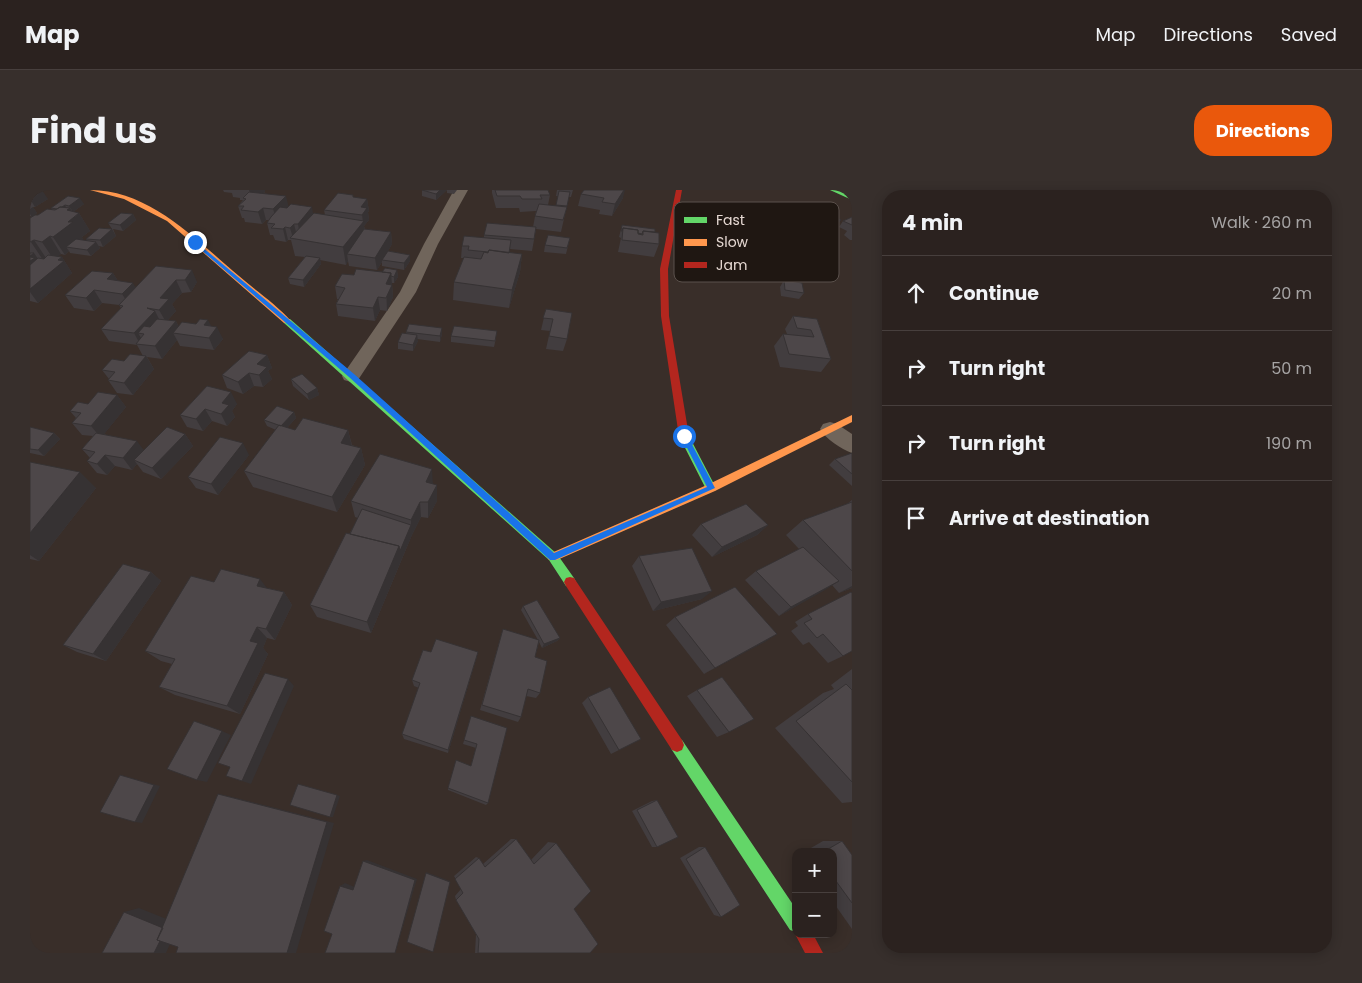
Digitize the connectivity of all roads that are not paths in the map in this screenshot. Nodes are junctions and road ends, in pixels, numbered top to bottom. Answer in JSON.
{"nodes":[{"id":1,"x":93,"y":190,"type":"edge"},
{"id":2,"x":461,"y":190,"type":"edge"},
{"id":3,"x":834,"y":190,"type":"edge"},
{"id":4,"x":852,"y":198,"type":"edge"},
{"id":5,"x":674,"y":212,"type":"edge"},
{"id":6,"x":351,"y":376,"type":"junction"},
{"id":7,"x":852,"y":418,"type":"edge"},
{"id":8,"x":830,"y":429,"type":"junction"},
{"id":9,"x":852,"y":445,"type":"edge"},
{"id":10,"x":711,"y":488,"type":"junction"},
{"id":11,"x":553,"y":558,"type":"junction"},
{"id":12,"x":792,"y":918,"type":"edge"},
{"id":13,"x":805,"y":938,"type":"edge"},
{"id":14,"x":815,"y":953,"type":"edge"}],
"edges":[{"from":1,"to":6,"type":"street"},
{"from":2,"to":6,"type":"street"},
{"from":3,"to":4,"type":"street"},
{"from":5,"to":10,"type":"street"},
{"from":6,"to":11,"type":"street"},
{"from":7,"to":8,"type":"street"},
{"from":8,"to":9,"type":"street"},
{"from":8,"to":10,"type":"street"},
{"from":10,"to":11,"type":"street"},
{"from":11,"to":12,"type":"street"},
{"from":13,"to":14,"type":"street"}]}
